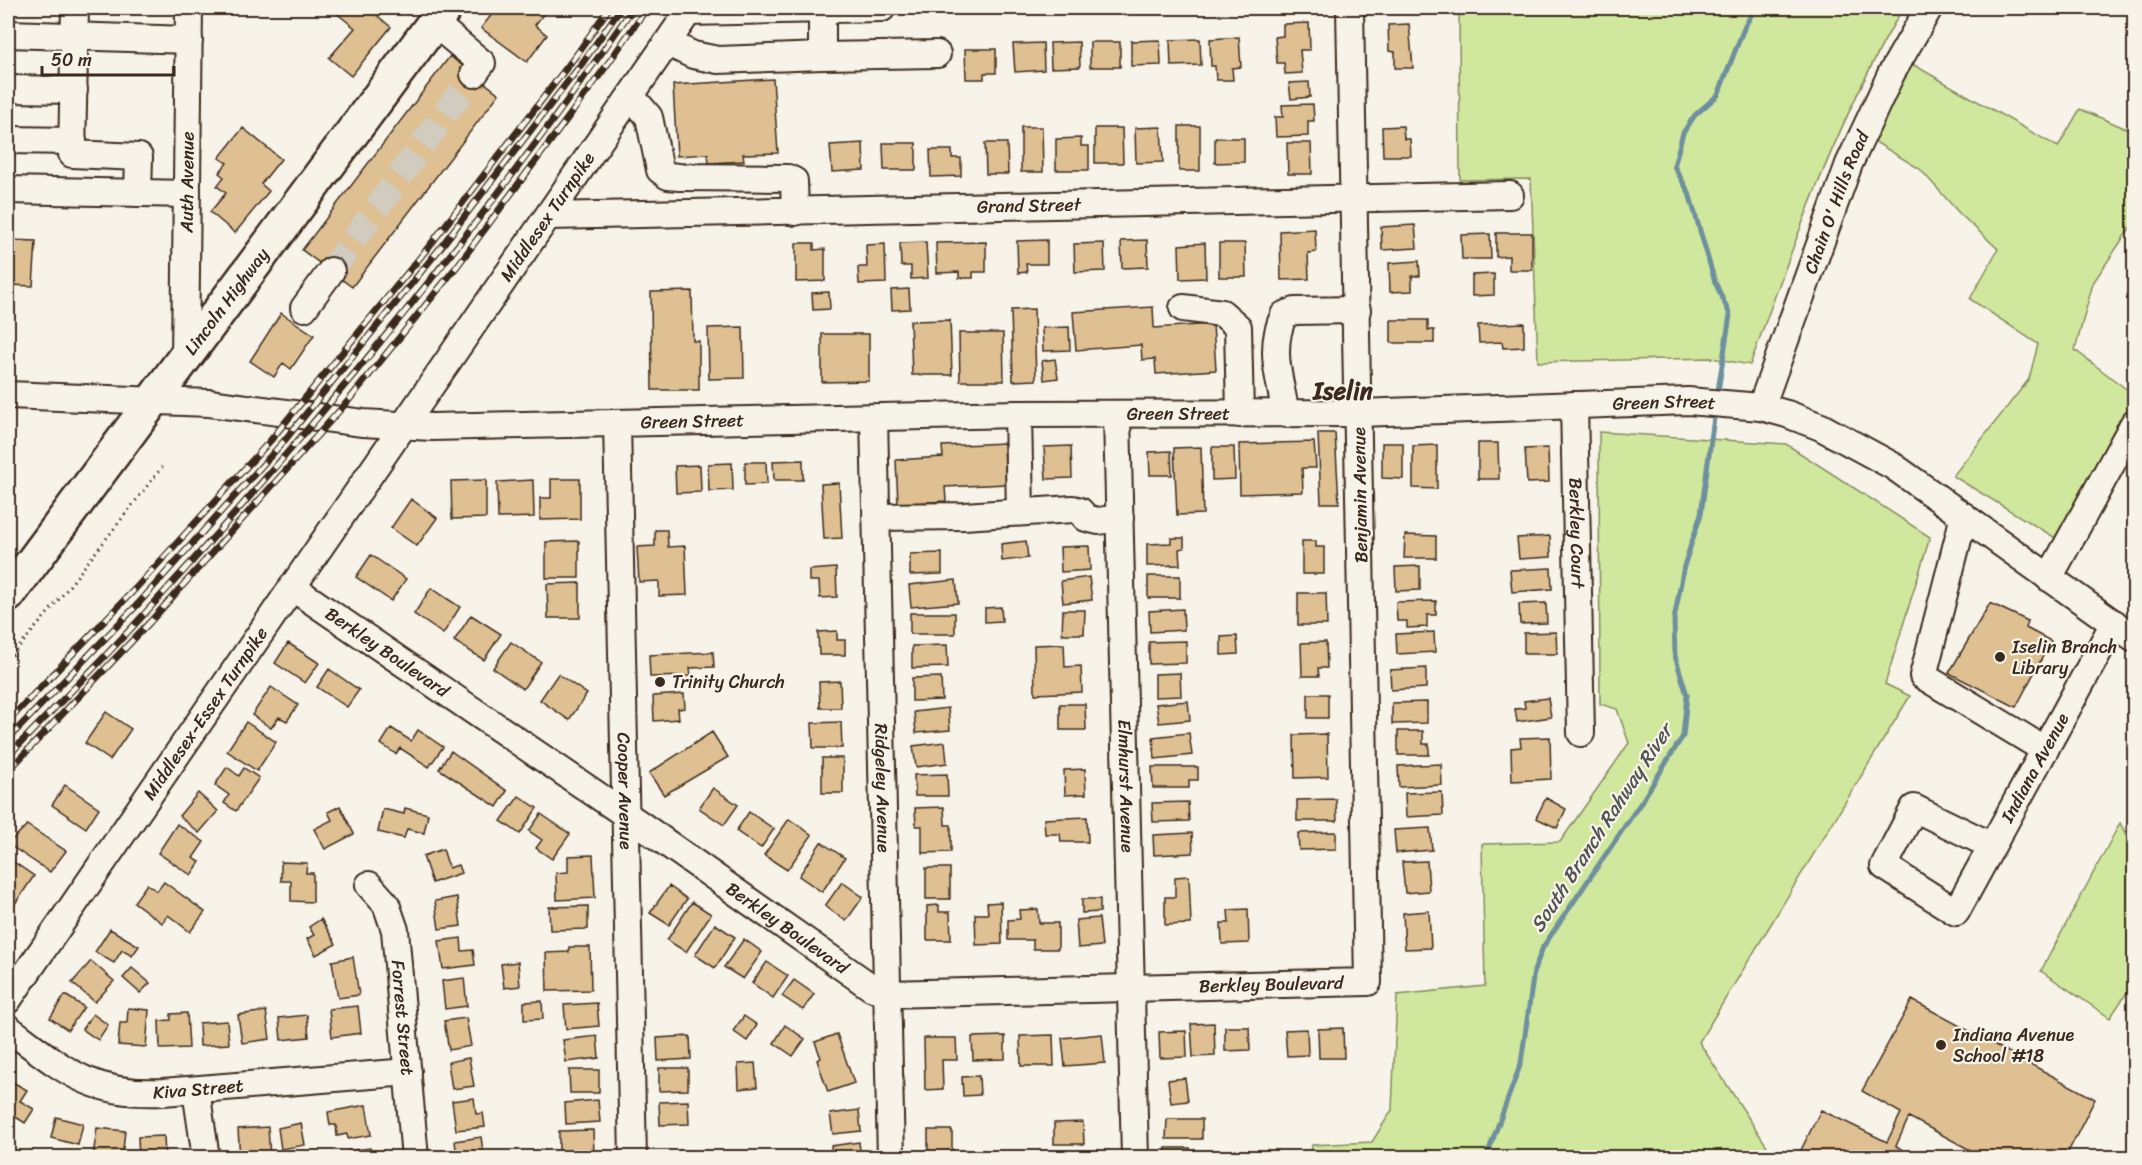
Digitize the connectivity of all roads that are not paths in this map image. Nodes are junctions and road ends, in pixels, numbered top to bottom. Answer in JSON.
{"nodes":[{"id":1,"x":75,"y":8,"type":"edge"},
{"id":2,"x":189,"y":8,"type":"edge"},
{"id":3,"x":882,"y":8,"type":"edge"},
{"id":4,"x":1350,"y":8,"type":"edge"},
{"id":5,"x":1929,"y":8,"type":"edge"},
{"id":6,"x":822,"y":9,"type":"edge"},
{"id":7,"x":689,"y":10,"type":"edge"},
{"id":8,"x":439,"y":15,"type":"edge"},
{"id":9,"x":8,"y":34,"type":"edge"},
{"id":10,"x":75,"y":36,"type":"junction"},
{"id":11,"x":189,"y":40,"type":"junction"},
{"id":12,"x":668,"y":43,"type":"junction"},
{"id":13,"x":937,"y":54,"type":"dead end"},
{"id":14,"x":822,"y":56,"type":"junction"},
{"id":15,"x":474,"y":74,"type":"tunnel mouth"},
{"id":16,"x":8,"y":89,"type":"edge"},
{"id":17,"x":74,"y":90,"type":"junction"},
{"id":18,"x":631,"y":96,"type":"junction"},
{"id":19,"x":8,"y":140,"type":"edge"},
{"id":20,"x":72,"y":147,"type":"junction"},
{"id":21,"x":8,"y":190,"type":"edge"},
{"id":22,"x":70,"y":191,"type":"junction"},
{"id":23,"x":138,"y":193,"type":"junction"},
{"id":24,"x":187,"y":194,"type":"junction"},
{"id":25,"x":1510,"y":195,"type":"dead end"},
{"id":26,"x":1354,"y":198,"type":"junction"},
{"id":27,"x":795,"y":212,"type":"junction"},
{"id":28,"x":549,"y":216,"type":"junction"},
{"id":29,"x":331,"y":271,"type":"tunnel mouth"},
{"id":30,"x":304,"y":308,"type":"dead end"},
{"id":31,"x":1184,"y":308,"type":"dead end"},
{"id":32,"x":1356,"y":310,"type":"junction"},
{"id":33,"x":185,"y":358,"type":"junction"},
{"id":34,"x":8,"y":395,"type":"edge"},
{"id":35,"x":153,"y":400,"type":"junction"},
{"id":36,"x":1574,"y":405,"type":"junction"},
{"id":37,"x":1761,"y":407,"type":"junction"},
{"id":38,"x":1359,"y":413,"type":"junction"},
{"id":39,"x":1018,"y":414,"type":"junction"},
{"id":40,"x":1240,"y":414,"type":"junction"},
{"id":41,"x":1286,"y":414,"type":"junction"},
{"id":42,"x":1117,"y":416,"type":"junction"},
{"id":43,"x":874,"y":418,"type":"junction"},
{"id":44,"x":617,"y":423,"type":"junction"},
{"id":45,"x":2134,"y":423,"type":"edge"},
{"id":46,"x":402,"y":426,"type":"junction"},
{"id":47,"x":1020,"y":512,"type":"junction"},
{"id":48,"x":1964,"y":516,"type":"junction"},
{"id":49,"x":876,"y":517,"type":"junction"},
{"id":50,"x":1120,"y":518,"type":"junction"},
{"id":51,"x":2049,"y":578,"type":"junction"},
{"id":52,"x":293,"y":588,"type":"junction"},
{"id":53,"x":8,"y":595,"type":"edge"},
{"id":54,"x":2114,"y":623,"type":"junction"},
{"id":55,"x":2134,"y":638,"type":"edge"},
{"id":56,"x":1581,"y":733,"type":"dead end"},
{"id":57,"x":2045,"y":750,"type":"junction"},
{"id":58,"x":626,"y":815,"type":"junction"},
{"id":59,"x":1992,"y":846,"type":"junction"},
{"id":60,"x":369,"y":885,"type":"dead end"},
{"id":61,"x":1368,"y":982,"type":"joint"},
{"id":62,"x":1131,"y":989,"type":"junction"},
{"id":63,"x":887,"y":994,"type":"junction"},
{"id":64,"x":8,"y":1000,"type":"edge"},
{"id":65,"x":8,"y":1028,"type":"edge"},
{"id":66,"x":408,"y":1072,"type":"junction"},
{"id":67,"x":196,"y":1090,"type":"junction"},
{"id":68,"x":206,"y":1158,"type":"edge"},
{"id":69,"x":415,"y":1158,"type":"edge"},
{"id":70,"x":633,"y":1158,"type":"edge"},
{"id":71,"x":891,"y":1158,"type":"edge"},
{"id":72,"x":1134,"y":1158,"type":"edge"}],
"edges":[{"from":1,"to":10,"type":"street"},
{"from":2,"to":11,"type":"street","name":"Auth Avenue"},
{"from":3,"to":6,"type":"street"},
{"from":4,"to":26,"type":"street","name":"Benjamin Avenue"},
{"from":5,"to":37,"type":"street","name":"Chain O' Hills Road"},
{"from":6,"to":7,"type":"street"},
{"from":6,"to":14,"type":"street"},
{"from":7,"to":12,"type":"street","name":"Middlesex Turnpike"},
{"from":8,"to":15,"type":"street"},
{"from":8,"to":33,"type":"main road","name":"Lincoln Highway"},
{"from":9,"to":10,"type":"street"},
{"from":10,"to":11,"type":"street"},
{"from":10,"to":17,"type":"street"},
{"from":11,"to":24,"type":"street","name":"Auth Avenue"},
{"from":12,"to":14,"type":"street"},
{"from":12,"to":18,"type":"street","name":"Middlesex Turnpike"},
{"from":13,"to":14,"type":"street"},
{"from":16,"to":17,"type":"street"},
{"from":17,"to":20,"type":"street"},
{"from":18,"to":27,"type":"street"},
{"from":18,"to":28,"type":"street","name":"Middlesex Turnpike"},
{"from":19,"to":20,"type":"street"},
{"from":20,"to":22,"type":"street"},
{"from":20,"to":23,"type":"street"},
{"from":21,"to":22,"type":"street"},
{"from":22,"to":23,"type":"street"},
{"from":23,"to":24,"type":"street"},
{"from":24,"to":33,"type":"street","name":"Auth Avenue"},
{"from":25,"to":26,"type":"street","name":"Grand Street"},
{"from":26,"to":27,"type":"street","name":"Grand Street"},
{"from":26,"to":32,"type":"street","name":"Benjamin Avenue"},
{"from":27,"to":28,"type":"street","name":"Grand Street"},
{"from":28,"to":46,"type":"street","name":"Middlesex Turnpike"},
{"from":29,"to":30,"type":"street"},
{"from":31,"to":40,"type":"street"},
{"from":32,"to":38,"type":"street","name":"Benjamin Avenue"},
{"from":32,"to":41,"type":"street"},
{"from":33,"to":35,"type":"main road","name":"Lincoln Highway"},
{"from":34,"to":35,"type":"street","name":"Green Street"},
{"from":35,"to":46,"type":"street","name":"Green Street"},
{"from":35,"to":53,"type":"main road","name":"Lincoln Highway"},
{"from":36,"to":37,"type":"street","name":"Green Street"},
{"from":36,"to":38,"type":"street","name":"Green Street"},
{"from":36,"to":56,"type":"street","name":"Berkley Court"},
{"from":37,"to":48,"type":"street","name":"Green Street"},
{"from":38,"to":41,"type":"street","name":"Green Street"},
{"from":38,"to":61,"type":"street","name":"Benjamin Avenue"},
{"from":39,"to":42,"type":"street","name":"Green Street"},
{"from":39,"to":43,"type":"street","name":"Green Street"},
{"from":39,"to":47,"type":"street"},
{"from":40,"to":41,"type":"street","name":"Green Street"},
{"from":40,"to":42,"type":"street","name":"Green Street"},
{"from":42,"to":50,"type":"street","name":"Elmhurst Avenue"},
{"from":43,"to":44,"type":"street","name":"Green Street"},
{"from":43,"to":49,"type":"street","name":"Ridgeley Avenue"},
{"from":44,"to":46,"type":"street","name":"Green Street"},
{"from":44,"to":58,"type":"street","name":"Cooper Avenue"},
{"from":45,"to":51,"type":"street"},
{"from":46,"to":52,"type":"street","name":"Middlesex-Essex Turnpike"},
{"from":47,"to":49,"type":"street"},
{"from":47,"to":50,"type":"street"},
{"from":48,"to":51,"type":"street","name":"Green Street"},
{"from":48,"to":57,"type":"street"},
{"from":49,"to":63,"type":"street","name":"Ridgeley Avenue"},
{"from":50,"to":62,"type":"street","name":"Elmhurst Avenue"},
{"from":51,"to":54,"type":"street","name":"Green Street"},
{"from":52,"to":58,"type":"street","name":"Berkley Boulevard"},
{"from":52,"to":64,"type":"street","name":"Middlesex-Essex Turnpike"},
{"from":54,"to":55,"type":"street","name":"Green Street"},
{"from":54,"to":57,"type":"street","name":"Indiana Avenue"},
{"from":57,"to":59,"type":"street","name":"Indiana Avenue"},
{"from":58,"to":63,"type":"street","name":"Berkley Boulevard"},
{"from":58,"to":70,"type":"street","name":"Cooper Avenue"},
{"from":59,"to":59,"type":"street","name":"Indiana Avenue"},
{"from":60,"to":66,"type":"street","name":"Forrest Street"},
{"from":61,"to":62,"type":"street","name":"Berkley Boulevard"},
{"from":62,"to":63,"type":"street","name":"Berkley Boulevard"},
{"from":62,"to":72,"type":"street","name":"Elmhurst Avenue"},
{"from":63,"to":71,"type":"street","name":"Ridgeley Avenue"},
{"from":65,"to":67,"type":"street","name":"Kiva Street"},
{"from":66,"to":67,"type":"street","name":"Kiva Street"},
{"from":66,"to":69,"type":"street","name":"Forrest Street"},
{"from":67,"to":68,"type":"street"}]}
